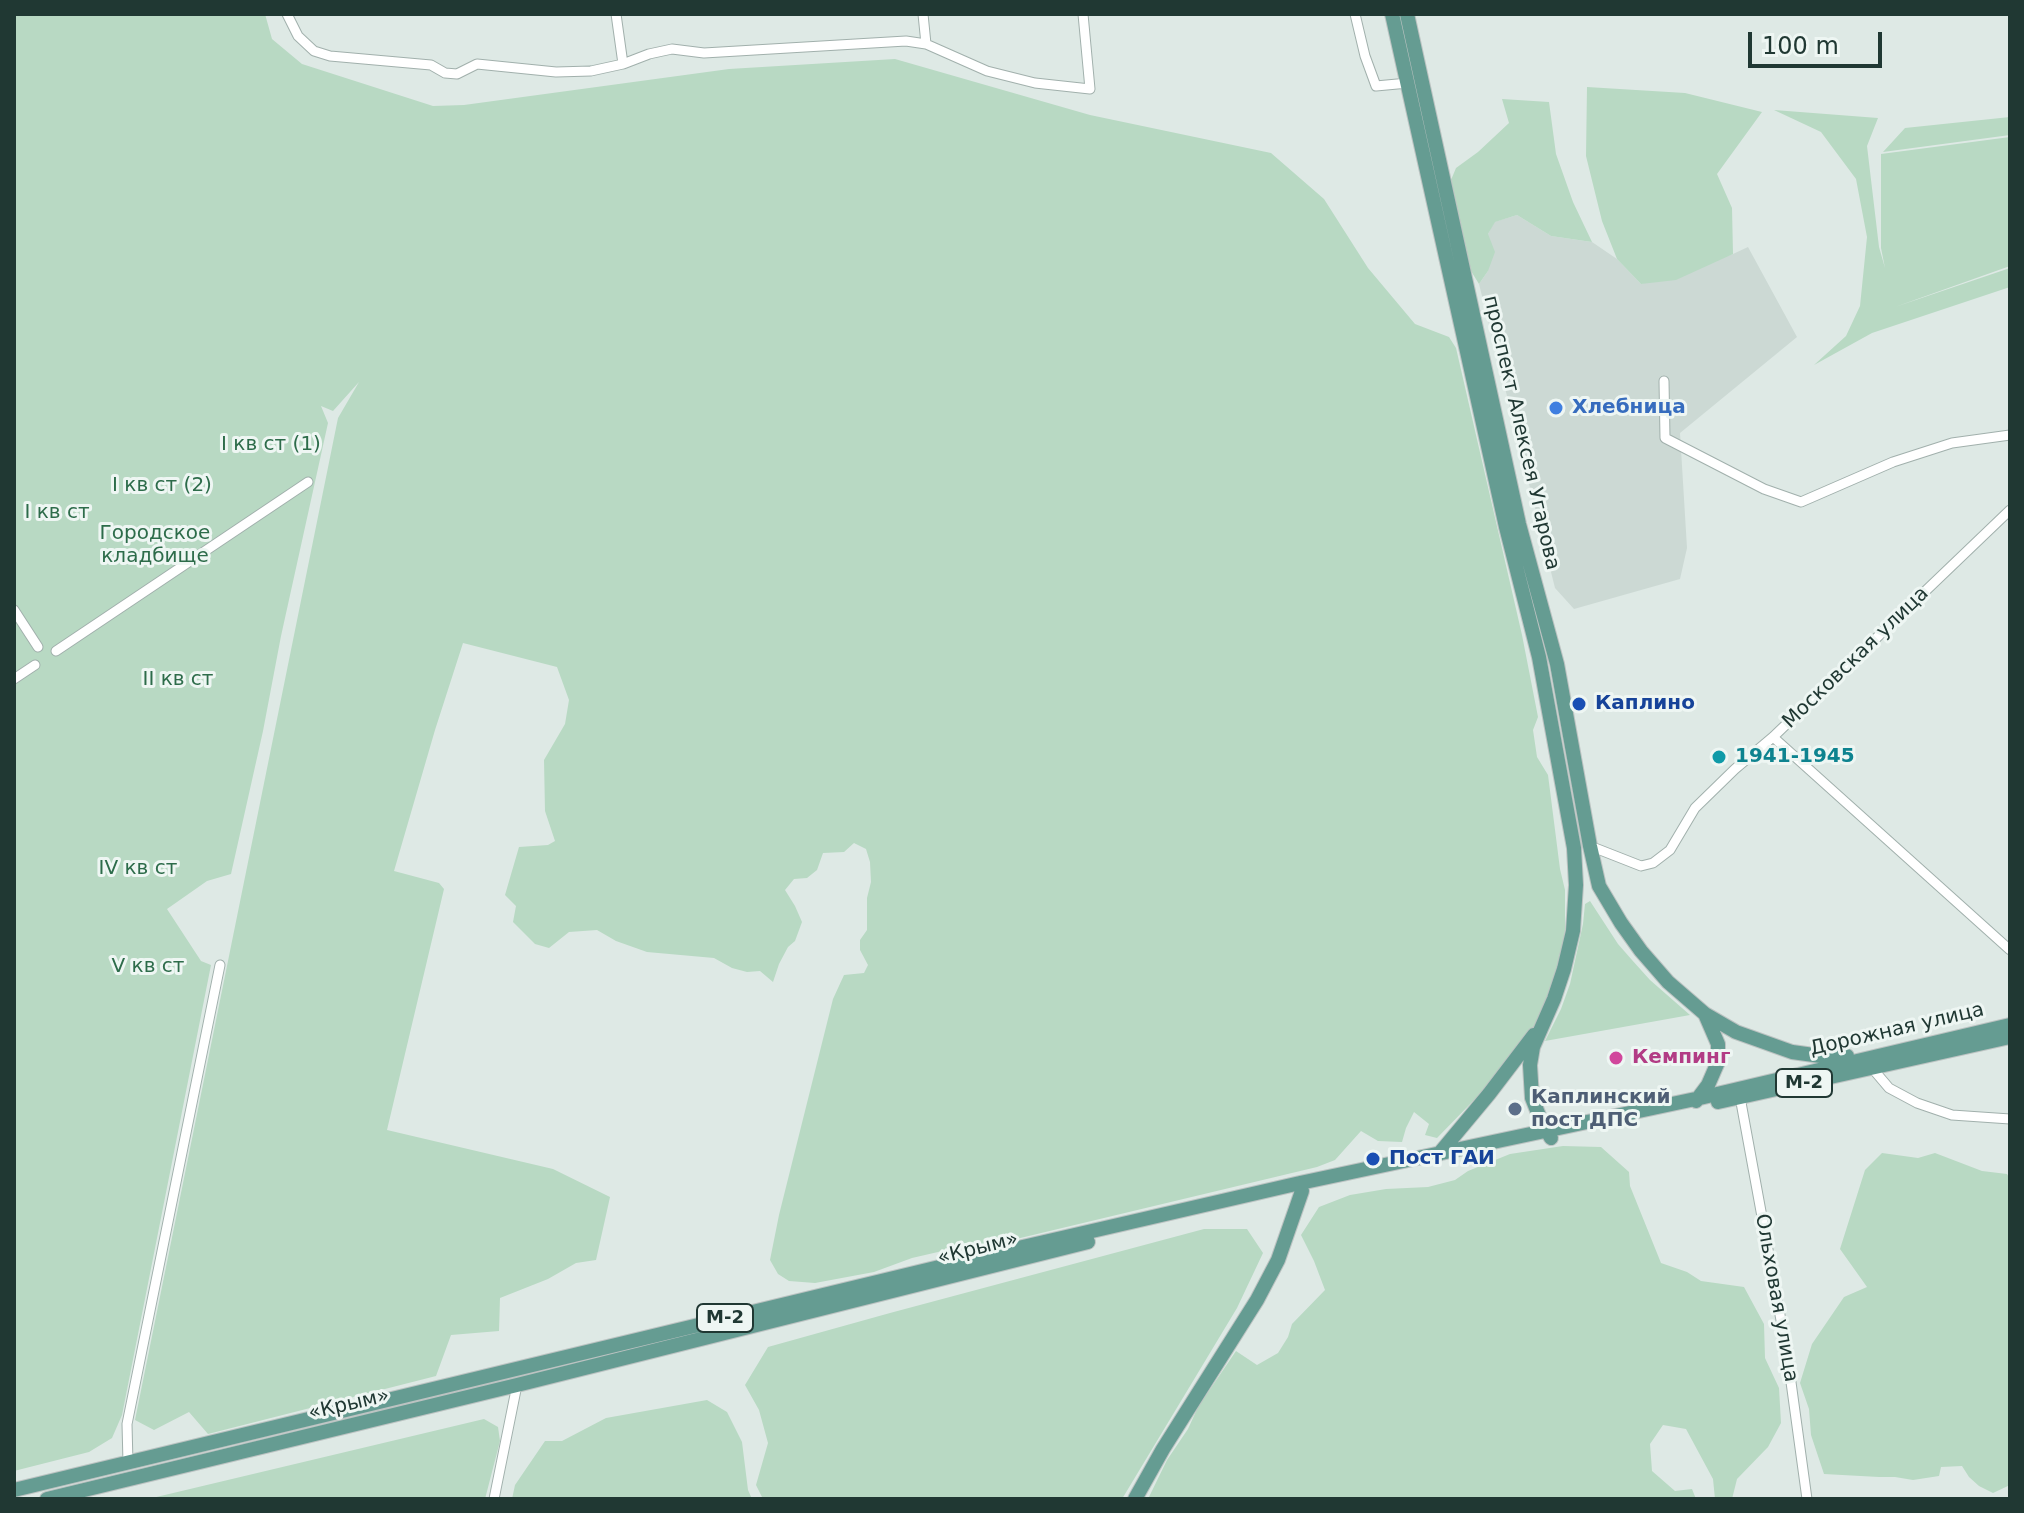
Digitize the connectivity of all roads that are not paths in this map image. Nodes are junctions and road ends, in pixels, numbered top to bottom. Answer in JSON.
{"nodes":[{"id":1,"x":287,"y":14,"type":"edge"},
{"id":2,"x":616,"y":14,"type":"edge"},
{"id":3,"x":923,"y":14,"type":"edge"},
{"id":4,"x":1083,"y":14,"type":"edge"},
{"id":5,"x":1355,"y":14,"type":"edge"},
{"id":6,"x":1392,"y":14,"type":"edge"},
{"id":7,"x":1407,"y":14,"type":"edge"},
{"id":8,"x":926,"y":44,"type":"junction"},
{"id":9,"x":623,"y":64,"type":"junction"},
{"id":10,"x":1408,"y":83,"type":"junction"},
{"id":11,"x":1664,"y":381,"type":"dead end"},
{"id":12,"x":2010,"y":435,"type":"edge"},
{"id":13,"x":308,"y":482,"type":"dead end"},
{"id":14,"x":2010,"y":510,"type":"edge"},
{"id":15,"x":1512,"y":525,"type":"junction"},
{"id":16,"x":14,"y":610,"type":"edge"},
{"id":17,"x":38,"y":647,"type":"dead end"},
{"id":18,"x":56,"y":651,"type":"dead end"},
{"id":19,"x":35,"y":665,"type":"dead end"},
{"id":20,"x":14,"y":679,"type":"edge"},
{"id":21,"x":1773,"y":737,"type":"junction"},
{"id":22,"x":1590,"y":846,"type":"junction"},
{"id":23,"x":1574,"y":848,"type":"junction"},
{"id":24,"x":2010,"y":950,"type":"edge"},
{"id":25,"x":220,"y":965,"type":"dead end"},
{"id":26,"x":1705,"y":1014,"type":"junction"},
{"id":27,"x":1544,"y":1022,"type":"junction"},
{"id":28,"x":2010,"y":1025,"type":"edge"},
{"id":29,"x":2010,"y":1037,"type":"edge"},
{"id":30,"x":1897,"y":1051,"type":"junction"},
{"id":31,"x":1923,"y":1056,"type":"joint"},
{"id":32,"x":1872,"y":1068,"type":"junction"},
{"id":33,"x":1740,"y":1097,"type":"junction"},
{"id":34,"x":1700,"y":1098,"type":"junction"},
{"id":35,"x":1686,"y":1110,"type":"junction"},
{"id":36,"x":2010,"y":1119,"type":"edge"},
{"id":37,"x":1549,"y":1134,"type":"junction"},
{"id":38,"x":1439,"y":1154,"type":"junction"},
{"id":39,"x":1301,"y":1187,"type":"junction"},
{"id":40,"x":517,"y":1368,"type":"junction"},
{"id":41,"x":517,"y":1385,"type":"junction"},
{"id":42,"x":128,"y":1463,"type":"junction"},
{"id":43,"x":14,"y":1490,"type":"edge"},
{"id":44,"x":47,"y":1499,"type":"edge"},
{"id":45,"x":494,"y":1499,"type":"edge"},
{"id":46,"x":1135,"y":1499,"type":"edge"},
{"id":47,"x":1807,"y":1499,"type":"edge"}],
"edges":[{"from":1,"to":9,"type":"street"},
{"from":2,"to":9,"type":"street"},
{"from":3,"to":8,"type":"street"},
{"from":4,"to":8,"type":"street"},
{"from":5,"to":10,"type":"street"},
{"from":6,"to":10,"type":"main road","name":"проспект Алексея Угарова"},
{"from":7,"to":15,"type":"main road","name":"проспект Алексея Угарова"},
{"from":8,"to":9,"type":"street"},
{"from":10,"to":15,"type":"main road","name":"проспект Алексея Угарова"},
{"from":11,"to":12,"type":"street"},
{"from":13,"to":18,"type":"street"},
{"from":14,"to":21,"type":"street","name":"Московская улица"},
{"from":15,"to":22,"type":"main road","name":"проспект Алексея Угарова"},
{"from":15,"to":23,"type":"main road","name":"проспект Алексея Угарова"},
{"from":16,"to":17,"type":"street"},
{"from":19,"to":20,"type":"street"},
{"from":21,"to":22,"type":"street","name":"Московская улица"},
{"from":21,"to":24,"type":"street"},
{"from":22,"to":23,"type":"main road"},
{"from":22,"to":26,"type":"main road","name":"проспект Алексея Угарова"},
{"from":23,"to":27,"type":"main road","name":"проспект Алексея Угарова"},
{"from":25,"to":42,"type":"street"},
{"from":26,"to":30,"type":"main road","name":"проспект Алексея Угарова"},
{"from":26,"to":34,"type":"main road"},
{"from":27,"to":37,"type":"main road","name":"проспект Алексея Угарова"},
{"from":27,"to":38,"type":"main road"},
{"from":28,"to":30,"type":"main road","name":"Дорожная улица","number":"М-2"},
{"from":29,"to":31,"type":"main road","name":"Дорожная улица","number":"М-2"},
{"from":30,"to":34,"type":"main road","name":"Дорожная улица","number":"М-2"},
{"from":31,"to":32,"type":"main road","name":"«Крым»","number":"М-2"},
{"from":32,"to":33,"type":"main road","name":"«Крым»","number":"М-2"},
{"from":32,"to":36,"type":"street"},
{"from":33,"to":35,"type":"main road","name":"«Крым»","number":"М-2"},
{"from":33,"to":47,"type":"street","name":"Ольховая улица"},
{"from":34,"to":35,"type":"main road"},
{"from":34,"to":37,"type":"main road","name":"«Крым»","number":"М-2"},
{"from":35,"to":37,"type":"main road","name":"«Крым»","number":"М-2"},
{"from":37,"to":38,"type":"main road","name":"«Крым»","number":"М-2"},
{"from":37,"to":39,"type":"main road","name":"«Крым»","number":"М-2"},
{"from":38,"to":39,"type":"main road","name":"«Крым»","number":"М-2"},
{"from":39,"to":40,"type":"main road","name":"«Крым»","number":"М-2"},
{"from":39,"to":41,"type":"main road","name":"«Крым»","number":"М-2"},
{"from":39,"to":46,"type":"main road"},
{"from":40,"to":41,"type":"main road"},
{"from":40,"to":42,"type":"main road","name":"«Крым»","number":"М-2"},
{"from":41,"to":44,"type":"main road","name":"«Крым»","number":"М-2"},
{"from":41,"to":45,"type":"street"},
{"from":42,"to":43,"type":"main road","name":"«Крым»","number":"М-2"}]}
